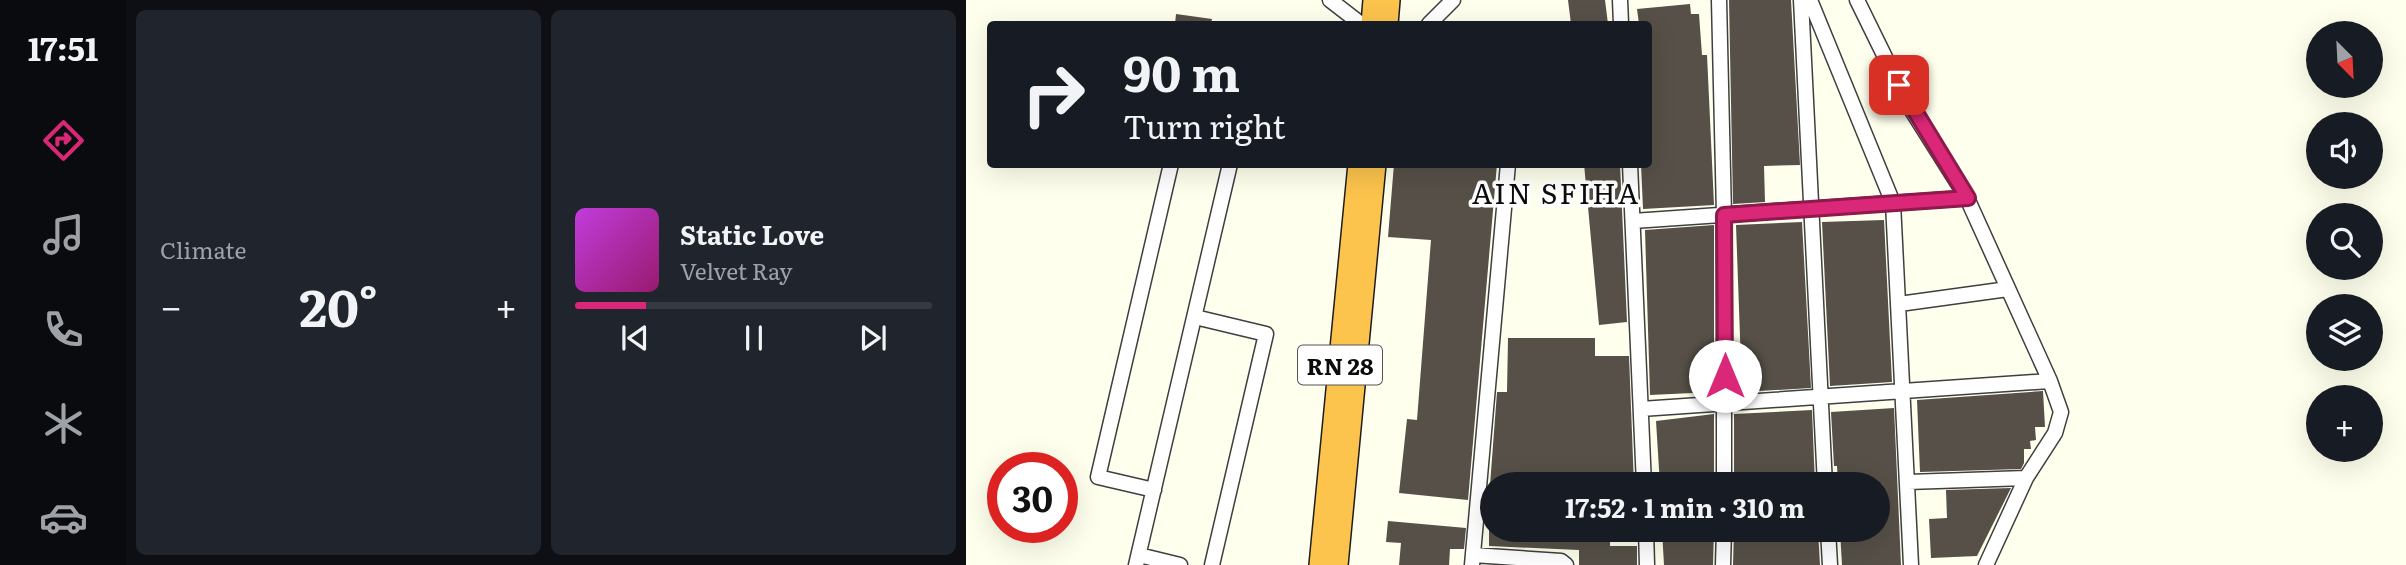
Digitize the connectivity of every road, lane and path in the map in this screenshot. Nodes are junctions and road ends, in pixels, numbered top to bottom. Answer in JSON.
{"nodes":[{"id":1,"x":1331,"y":0,"type":"edge"},
{"id":2,"x":1373,"y":0,"type":"edge"},
{"id":3,"x":1391,"y":0,"type":"edge"},
{"id":4,"x":1453,"y":0,"type":"edge"},
{"id":5,"x":1619,"y":0,"type":"edge"},
{"id":6,"x":1719,"y":0,"type":"edge"},
{"id":7,"x":1801,"y":0,"type":"edge"},
{"id":8,"x":1810,"y":0,"type":"edge"},
{"id":9,"x":1857,"y":0,"type":"edge"},
{"id":10,"x":1357,"y":21,"type":"edge"},
{"id":11,"x":1371,"y":21,"type":"edge"},
{"id":12,"x":1388,"y":21,"type":"edge"},
{"id":13,"x":1432,"y":21,"type":"edge"},
{"id":14,"x":1621,"y":21,"type":"edge"},
{"id":15,"x":1170,"y":168,"type":"edge"},
{"id":16,"x":1229,"y":168,"type":"edge"},
{"id":17,"x":1358,"y":168,"type":"edge"},
{"id":18,"x":1376,"y":168,"type":"edge"},
{"id":19,"x":1508,"y":168,"type":"edge"},
{"id":20,"x":1630,"y":168,"type":"edge"},
{"id":21,"x":1968,"y":198,"type":"junction"},
{"id":22,"x":1894,"y":203,"type":"junction"},
{"id":23,"x":1812,"y":209,"type":"junction"},
{"id":24,"x":1724,"y":215,"type":"junction"},
{"id":25,"x":1633,"y":221,"type":"junction"},
{"id":26,"x":2008,"y":289,"type":"junction"},
{"id":27,"x":1899,"y":304,"type":"junction"},
{"id":28,"x":1195,"y":317,"type":"junction"},
{"id":29,"x":2050,"y":381,"type":"junction"},
{"id":30,"x":1903,"y":391,"type":"junction"},
{"id":31,"x":1819,"y":397,"type":"junction"},
{"id":32,"x":1726,"y":403,"type":"junction"},
{"id":33,"x":1641,"y":409,"type":"junction"},
{"id":34,"x":1643,"y":472,"type":"edge"},
{"id":35,"x":1724,"y":472,"type":"edge"},
{"id":36,"x":1824,"y":472,"type":"edge"},
{"id":37,"x":2026,"y":478,"type":"junction"},
{"id":38,"x":1908,"y":482,"type":"junction"},
{"id":39,"x":1154,"y":490,"type":"junction"},
{"id":40,"x":1646,"y":542,"type":"edge"},
{"id":41,"x":1724,"y":542,"type":"edge"},
{"id":42,"x":1829,"y":542,"type":"edge"},
{"id":43,"x":1138,"y":560,"type":"edge"},
{"id":44,"x":1472,"y":560,"type":"edge"},
{"id":45,"x":1180,"y":565,"type":"edge"},
{"id":46,"x":1212,"y":565,"type":"edge"},
{"id":47,"x":1319,"y":565,"type":"edge"},
{"id":48,"x":1338,"y":565,"type":"edge"},
{"id":49,"x":1566,"y":565,"type":"edge"},
{"id":50,"x":1647,"y":565,"type":"edge"},
{"id":51,"x":1723,"y":565,"type":"edge"},
{"id":52,"x":1830,"y":565,"type":"edge"},
{"id":53,"x":1911,"y":565,"type":"edge"},
{"id":54,"x":1986,"y":565,"type":"edge"}],
"edges":[{"from":1,"to":10,"type":"street"},
{"from":2,"to":11,"type":"highway"},
{"from":3,"to":12,"type":"highway"},
{"from":4,"to":13,"type":"street"},
{"from":5,"to":14,"type":"street"},
{"from":6,"to":24,"type":"street"},
{"from":7,"to":23,"type":"street"},
{"from":8,"to":22,"type":"street"},
{"from":9,"to":21,"type":"street"},
{"from":15,"to":39,"type":"street"},
{"from":16,"to":28,"type":"street"},
{"from":17,"to":47,"type":"highway","number":"RN 28"},
{"from":18,"to":48,"type":"highway","number":"RN 28"},
{"from":19,"to":44,"type":"street"},
{"from":20,"to":25,"type":"street"},
{"from":21,"to":22,"type":"street"},
{"from":21,"to":26,"type":"street"},
{"from":22,"to":23,"type":"street"},
{"from":22,"to":27,"type":"street"},
{"from":23,"to":24,"type":"street"},
{"from":23,"to":31,"type":"street"},
{"from":24,"to":25,"type":"street"},
{"from":24,"to":32,"type":"street"},
{"from":25,"to":33,"type":"street"},
{"from":26,"to":27,"type":"street"},
{"from":26,"to":29,"type":"street"},
{"from":27,"to":30,"type":"street"},
{"from":28,"to":39,"type":"street"},
{"from":28,"to":46,"type":"street"},
{"from":29,"to":30,"type":"street"},
{"from":29,"to":37,"type":"street"},
{"from":30,"to":31,"type":"street"},
{"from":30,"to":38,"type":"street"},
{"from":31,"to":32,"type":"street"},
{"from":31,"to":36,"type":"street"},
{"from":32,"to":33,"type":"street"},
{"from":32,"to":35,"type":"street"},
{"from":33,"to":34,"type":"street"},
{"from":37,"to":38,"type":"street"},
{"from":37,"to":54,"type":"street"},
{"from":38,"to":53,"type":"street"},
{"from":39,"to":43,"type":"street"},
{"from":40,"to":50,"type":"street"},
{"from":41,"to":51,"type":"street"},
{"from":42,"to":52,"type":"street"},
{"from":43,"to":45,"type":"street"},
{"from":44,"to":49,"type":"street"}]}
